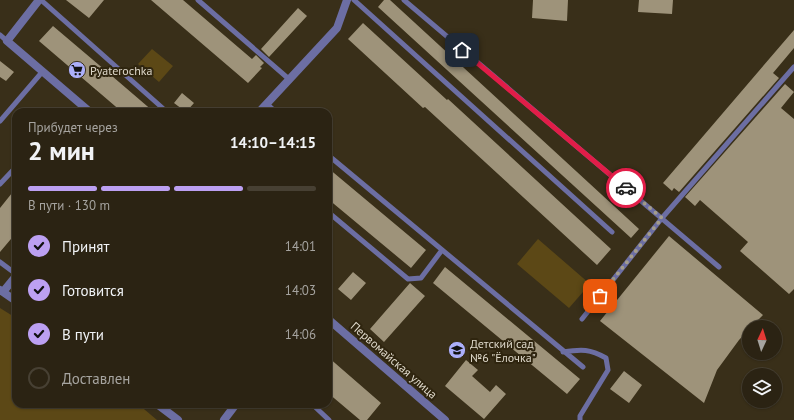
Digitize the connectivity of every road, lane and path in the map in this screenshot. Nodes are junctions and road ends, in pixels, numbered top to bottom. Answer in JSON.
{"nodes":[{"id":1,"x":40,"y":0,"type":"edge"},
{"id":2,"x":198,"y":0,"type":"edge"},
{"id":3,"x":347,"y":0,"type":"edge"},
{"id":4,"x":354,"y":0,"type":"edge"},
{"id":5,"x":404,"y":0,"type":"edge"},
{"id":6,"x":0,"y":35,"type":"edge"},
{"id":7,"x":7,"y":41,"type":"junction"},
{"id":8,"x":794,"y":67,"type":"edge"},
{"id":9,"x":43,"y":71,"type":"junction"},
{"id":10,"x":290,"y":80,"type":"junction"},
{"id":11,"x":267,"y":104,"type":"junction"},
{"id":12,"x":85,"y":108,"type":"edge"},
{"id":13,"x":162,"y":108,"type":"edge"},
{"id":14,"x":263,"y":108,"type":"edge"},
{"id":15,"x":272,"y":108,"type":"edge"},
{"id":16,"x":0,"y":121,"type":"edge"},
{"id":17,"x":332,"y":158,"type":"edge"},
{"id":18,"x":12,"y":171,"type":"edge"},
{"id":19,"x":0,"y":184,"type":"edge"},
{"id":20,"x":332,"y":215,"type":"edge"},
{"id":21,"x":662,"y":218,"type":"junction"},
{"id":22,"x":612,"y":232,"type":"dead end"},
{"id":23,"x":442,"y":250,"type":"junction"},
{"id":24,"x":0,"y":262,"type":"edge"},
{"id":25,"x":719,"y":267,"type":"dead end"},
{"id":26,"x":12,"y":272,"type":"edge"},
{"id":27,"x":12,"y":279,"type":"edge"},
{"id":28,"x":1,"y":291,"type":"edge"},
{"id":29,"x":12,"y":298,"type":"edge"},
{"id":30,"x":582,"y":319,"type":"dead end"},
{"id":31,"x":332,"y":322,"type":"edge"},
{"id":32,"x":563,"y":352,"type":"junction"},
{"id":33,"x":583,"y":367,"type":"dead end"},
{"id":34,"x":162,"y":408,"type":"edge"},
{"id":35,"x":233,"y":408,"type":"edge"},
{"id":36,"x":316,"y":408,"type":"edge"},
{"id":37,"x":178,"y":420,"type":"edge"},
{"id":38,"x":224,"y":420,"type":"edge"},
{"id":39,"x":330,"y":420,"type":"edge"},
{"id":40,"x":445,"y":420,"type":"edge"},
{"id":41,"x":580,"y":420,"type":"edge"}],
"edges":[{"from":1,"to":7,"type":"street"},
{"from":1,"to":13,"type":"lane"},
{"from":2,"to":10,"type":"lane"},
{"from":3,"to":10,"type":"street"},
{"from":4,"to":22,"type":"lane"},
{"from":5,"to":21,"type":"lane"},
{"from":6,"to":7,"type":"lane"},
{"from":7,"to":9,"type":"street"},
{"from":8,"to":21,"type":"lane"},
{"from":9,"to":12,"type":"street"},
{"from":9,"to":16,"type":"lane"},
{"from":10,"to":11,"type":"street"},
{"from":11,"to":14,"type":"street"},
{"from":11,"to":15,"type":"lane"},
{"from":17,"to":23,"type":"lane"},
{"from":18,"to":19,"type":"lane"},
{"from":20,"to":23,"type":"lane"},
{"from":21,"to":25,"type":"lane"},
{"from":21,"to":30,"type":"lane"},
{"from":23,"to":32,"type":"lane"},
{"from":24,"to":26,"type":"lane"},
{"from":27,"to":28,"type":"street"},
{"from":28,"to":29,"type":"street"},
{"from":31,"to":40,"type":"street","name":"Первомайская улица"},
{"from":32,"to":33,"type":"lane"},
{"from":32,"to":41,"type":"lane"},
{"from":34,"to":37,"type":"street"},
{"from":35,"to":38,"type":"street"},
{"from":36,"to":39,"type":"lane"}]}
